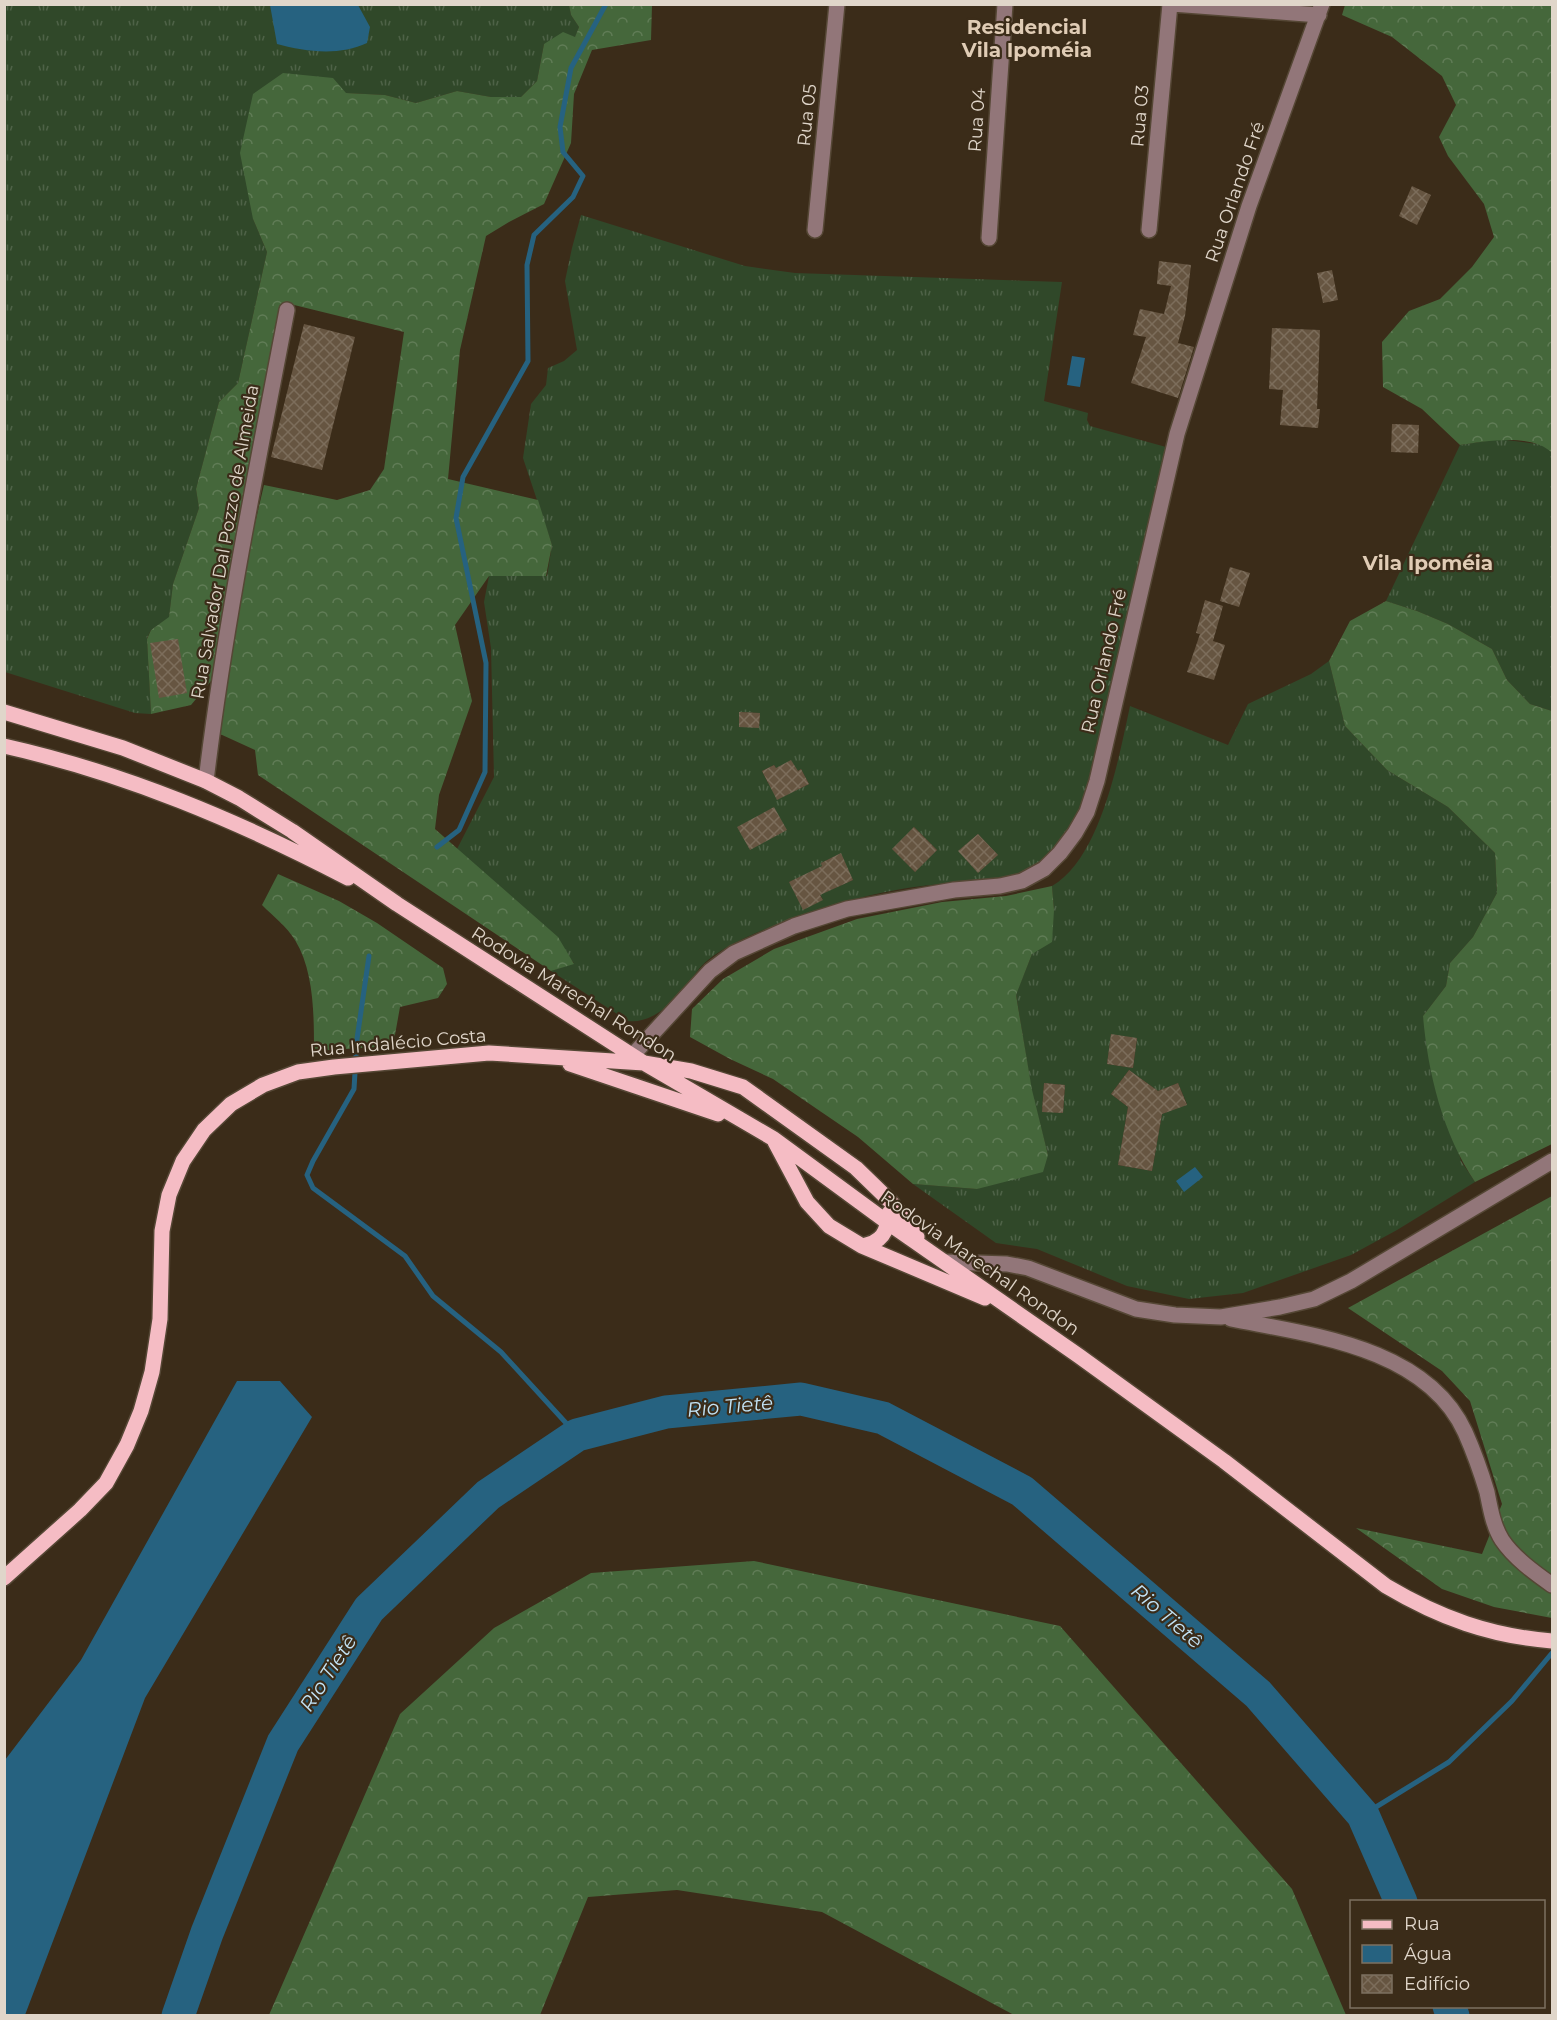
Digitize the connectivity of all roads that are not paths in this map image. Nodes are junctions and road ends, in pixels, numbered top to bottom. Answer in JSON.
{"nodes":[{"id":1,"x":837,"y":4,"type":"edge"},
{"id":2,"x":1005,"y":4,"type":"edge"},
{"id":3,"x":1171,"y":4,"type":"edge"},
{"id":4,"x":1320,"y":10,"type":"edge"},
{"id":5,"x":815,"y":230,"type":"dead end"},
{"id":6,"x":1149,"y":230,"type":"dead end"},
{"id":7,"x":989,"y":238,"type":"dead end"},
{"id":8,"x":287,"y":310,"type":"dead end"},
{"id":9,"x":4,"y":712,"type":"edge"},
{"id":10,"x":4,"y":746,"type":"edge"},
{"id":11,"x":206,"y":781,"type":"junction"},
{"id":12,"x":397,"y":904,"type":"junction"},
{"id":13,"x":550,"y":1057,"type":"junction"},
{"id":14,"x":638,"y":1060,"type":"junction"},
{"id":15,"x":746,"y":1123,"type":"junction"},
{"id":16,"x":774,"y":1139,"type":"junction"},
{"id":17,"x":1552,"y":1161,"type":"edge"},
{"id":18,"x":890,"y":1201,"type":"junction"},
{"id":19,"x":887,"y":1222,"type":"junction"},
{"id":20,"x":862,"y":1246,"type":"junction"},
{"id":21,"x":923,"y":1246,"type":"junction"},
{"id":22,"x":946,"y":1262,"type":"junction"},
{"id":23,"x":1010,"y":1308,"type":"junction"},
{"id":24,"x":1221,"y":1317,"type":"junction"},
{"id":25,"x":4,"y":1578,"type":"edge"},
{"id":26,"x":1552,"y":1586,"type":"edge"},
{"id":27,"x":1547,"y":1640,"type":"edge"}],
"edges":[{"from":1,"to":5,"type":"street","name":"Rua 05"},
{"from":2,"to":7,"type":"street","name":"Rua 04"},
{"from":3,"to":4,"type":"street"},
{"from":3,"to":6,"type":"street","name":"Rua 03"},
{"from":4,"to":14,"type":"street","name":"Rua Orlando Fré"},
{"from":8,"to":11,"type":"street","name":"Rua Salvador Dal Pozzo de Almeida"},
{"from":9,"to":11,"type":"main road","name":"Rodovia Marechal Rondon"},
{"from":10,"to":12,"type":"main road","name":"Rodovia Marechal Rondon"},
{"from":11,"to":12,"type":"main road","name":"Rodovia Marechal Rondon"},
{"from":12,"to":14,"type":"main road","name":"Rodovia Marechal Rondon"},
{"from":13,"to":14,"type":"main road","name":"Rua Indalécio Costa"},
{"from":13,"to":15,"type":"main road","name":"Rua Indalécio Costa"},
{"from":13,"to":25,"type":"main road","name":"Rua Indalécio Costa"},
{"from":14,"to":15,"type":"main road","name":"Rodovia Marechal Rondon"},
{"from":14,"to":18,"type":"main road","name":"Rua Indalécio Costa"},
{"from":15,"to":16,"type":"main road","name":"Rodovia Marechal Rondon"},
{"from":16,"to":19,"type":"main road","name":"Rodovia Marechal Rondon"},
{"from":16,"to":20,"type":"main road"},
{"from":17,"to":24,"type":"street"},
{"from":18,"to":19,"type":"main road"},
{"from":18,"to":21,"type":"main road","name":"Rua Indalécio Costa"},
{"from":19,"to":20,"type":"main road"},
{"from":19,"to":21,"type":"main road","name":"Rodovia Marechal Rondon"},
{"from":20,"to":23,"type":"main road"},
{"from":21,"to":22,"type":"main road","name":"Rodovia Marechal Rondon"},
{"from":22,"to":23,"type":"main road","name":"Rodovia Marechal Rondon"},
{"from":22,"to":24,"type":"street"},
{"from":23,"to":27,"type":"main road","name":"Rodovia Marechal Rondon"},
{"from":24,"to":26,"type":"street"}]}
